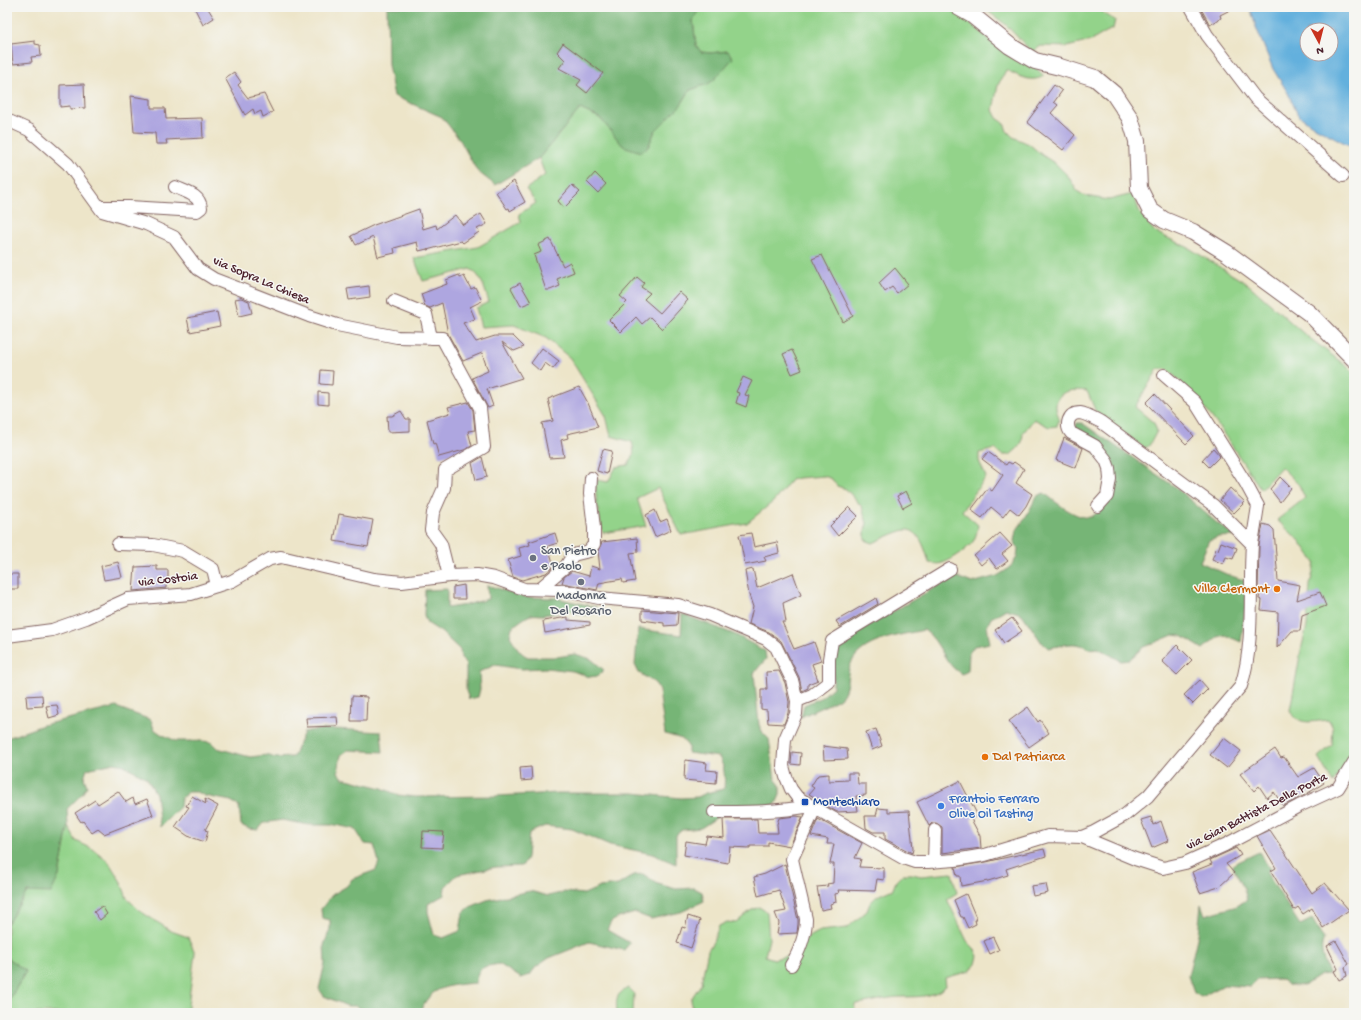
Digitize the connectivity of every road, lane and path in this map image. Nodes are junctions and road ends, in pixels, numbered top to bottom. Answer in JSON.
{"nodes":[{"id":1,"x":958,"y":7,"type":"edge"},
{"id":2,"x":1190,"y":7,"type":"edge"},
{"id":3,"x":7,"y":120,"type":"edge"},
{"id":4,"x":1343,"y":176,"type":"dead end"},
{"id":5,"x":175,"y":187,"type":"dead end"},
{"id":6,"x":100,"y":207,"type":"junction"},
{"id":7,"x":394,"y":301,"type":"dead end"},
{"id":8,"x":436,"y":338,"type":"junction"},
{"id":9,"x":1354,"y":359,"type":"edge"},
{"id":10,"x":1164,"y":376,"type":"dead end"},
{"id":11,"x":591,"y":478,"type":"dead end"},
{"id":12,"x":1098,"y":506,"type":"dead end"},
{"id":13,"x":118,"y":544,"type":"dead end"},
{"id":14,"x":1252,"y":544,"type":"junction"},
{"id":15,"x":950,"y":570,"type":"dead end"},
{"id":16,"x":449,"y":576,"type":"junction"},
{"id":17,"x":217,"y":586,"type":"junction"},
{"id":18,"x":539,"y":590,"type":"junction"},
{"id":19,"x":7,"y":636,"type":"edge"},
{"id":20,"x":797,"y":701,"type":"junction"},
{"id":21,"x":1354,"y":762,"type":"edge"},
{"id":22,"x":813,"y":807,"type":"junction"},
{"id":23,"x":714,"y":812,"type":"dead end"},
{"id":24,"x":935,"y":830,"type":"dead end"},
{"id":25,"x":1082,"y":837,"type":"junction"},
{"id":26,"x":934,"y":862,"type":"junction"},
{"id":27,"x":791,"y":965,"type":"dead end"}],
"edges":[{"from":1,"to":9,"type":"main road"},
{"from":2,"to":4,"type":"street"},
{"from":3,"to":6,"type":"street","name":"via Sopra La Chiesa"},
{"from":5,"to":6,"type":"street"},
{"from":6,"to":8,"type":"street","name":"via Sopra La Chiesa"},
{"from":7,"to":8,"type":"street"},
{"from":8,"to":16,"type":"street"},
{"from":10,"to":14,"type":"street"},
{"from":11,"to":18,"type":"street"},
{"from":12,"to":14,"type":"street"},
{"from":13,"to":17,"type":"street"},
{"from":14,"to":25,"type":"street"},
{"from":15,"to":20,"type":"street"},
{"from":16,"to":17,"type":"street","name":"via Costoia"},
{"from":16,"to":18,"type":"street","name":"via Gian Battista Della Porta"},
{"from":17,"to":19,"type":"street","name":"via Costoia"},
{"from":18,"to":20,"type":"street","name":"via Gian Battista Della Porta"},
{"from":20,"to":22,"type":"street","name":"via Gian Battista Della Porta"},
{"from":21,"to":25,"type":"street","name":"via Gian Battista Della Porta"},
{"from":22,"to":23,"type":"street"},
{"from":22,"to":26,"type":"street","name":"via Gian Battista Della Porta"},
{"from":22,"to":27,"type":"street"},
{"from":24,"to":26,"type":"street"},
{"from":25,"to":26,"type":"street","name":"via Gian Battista Della Porta"}]}
